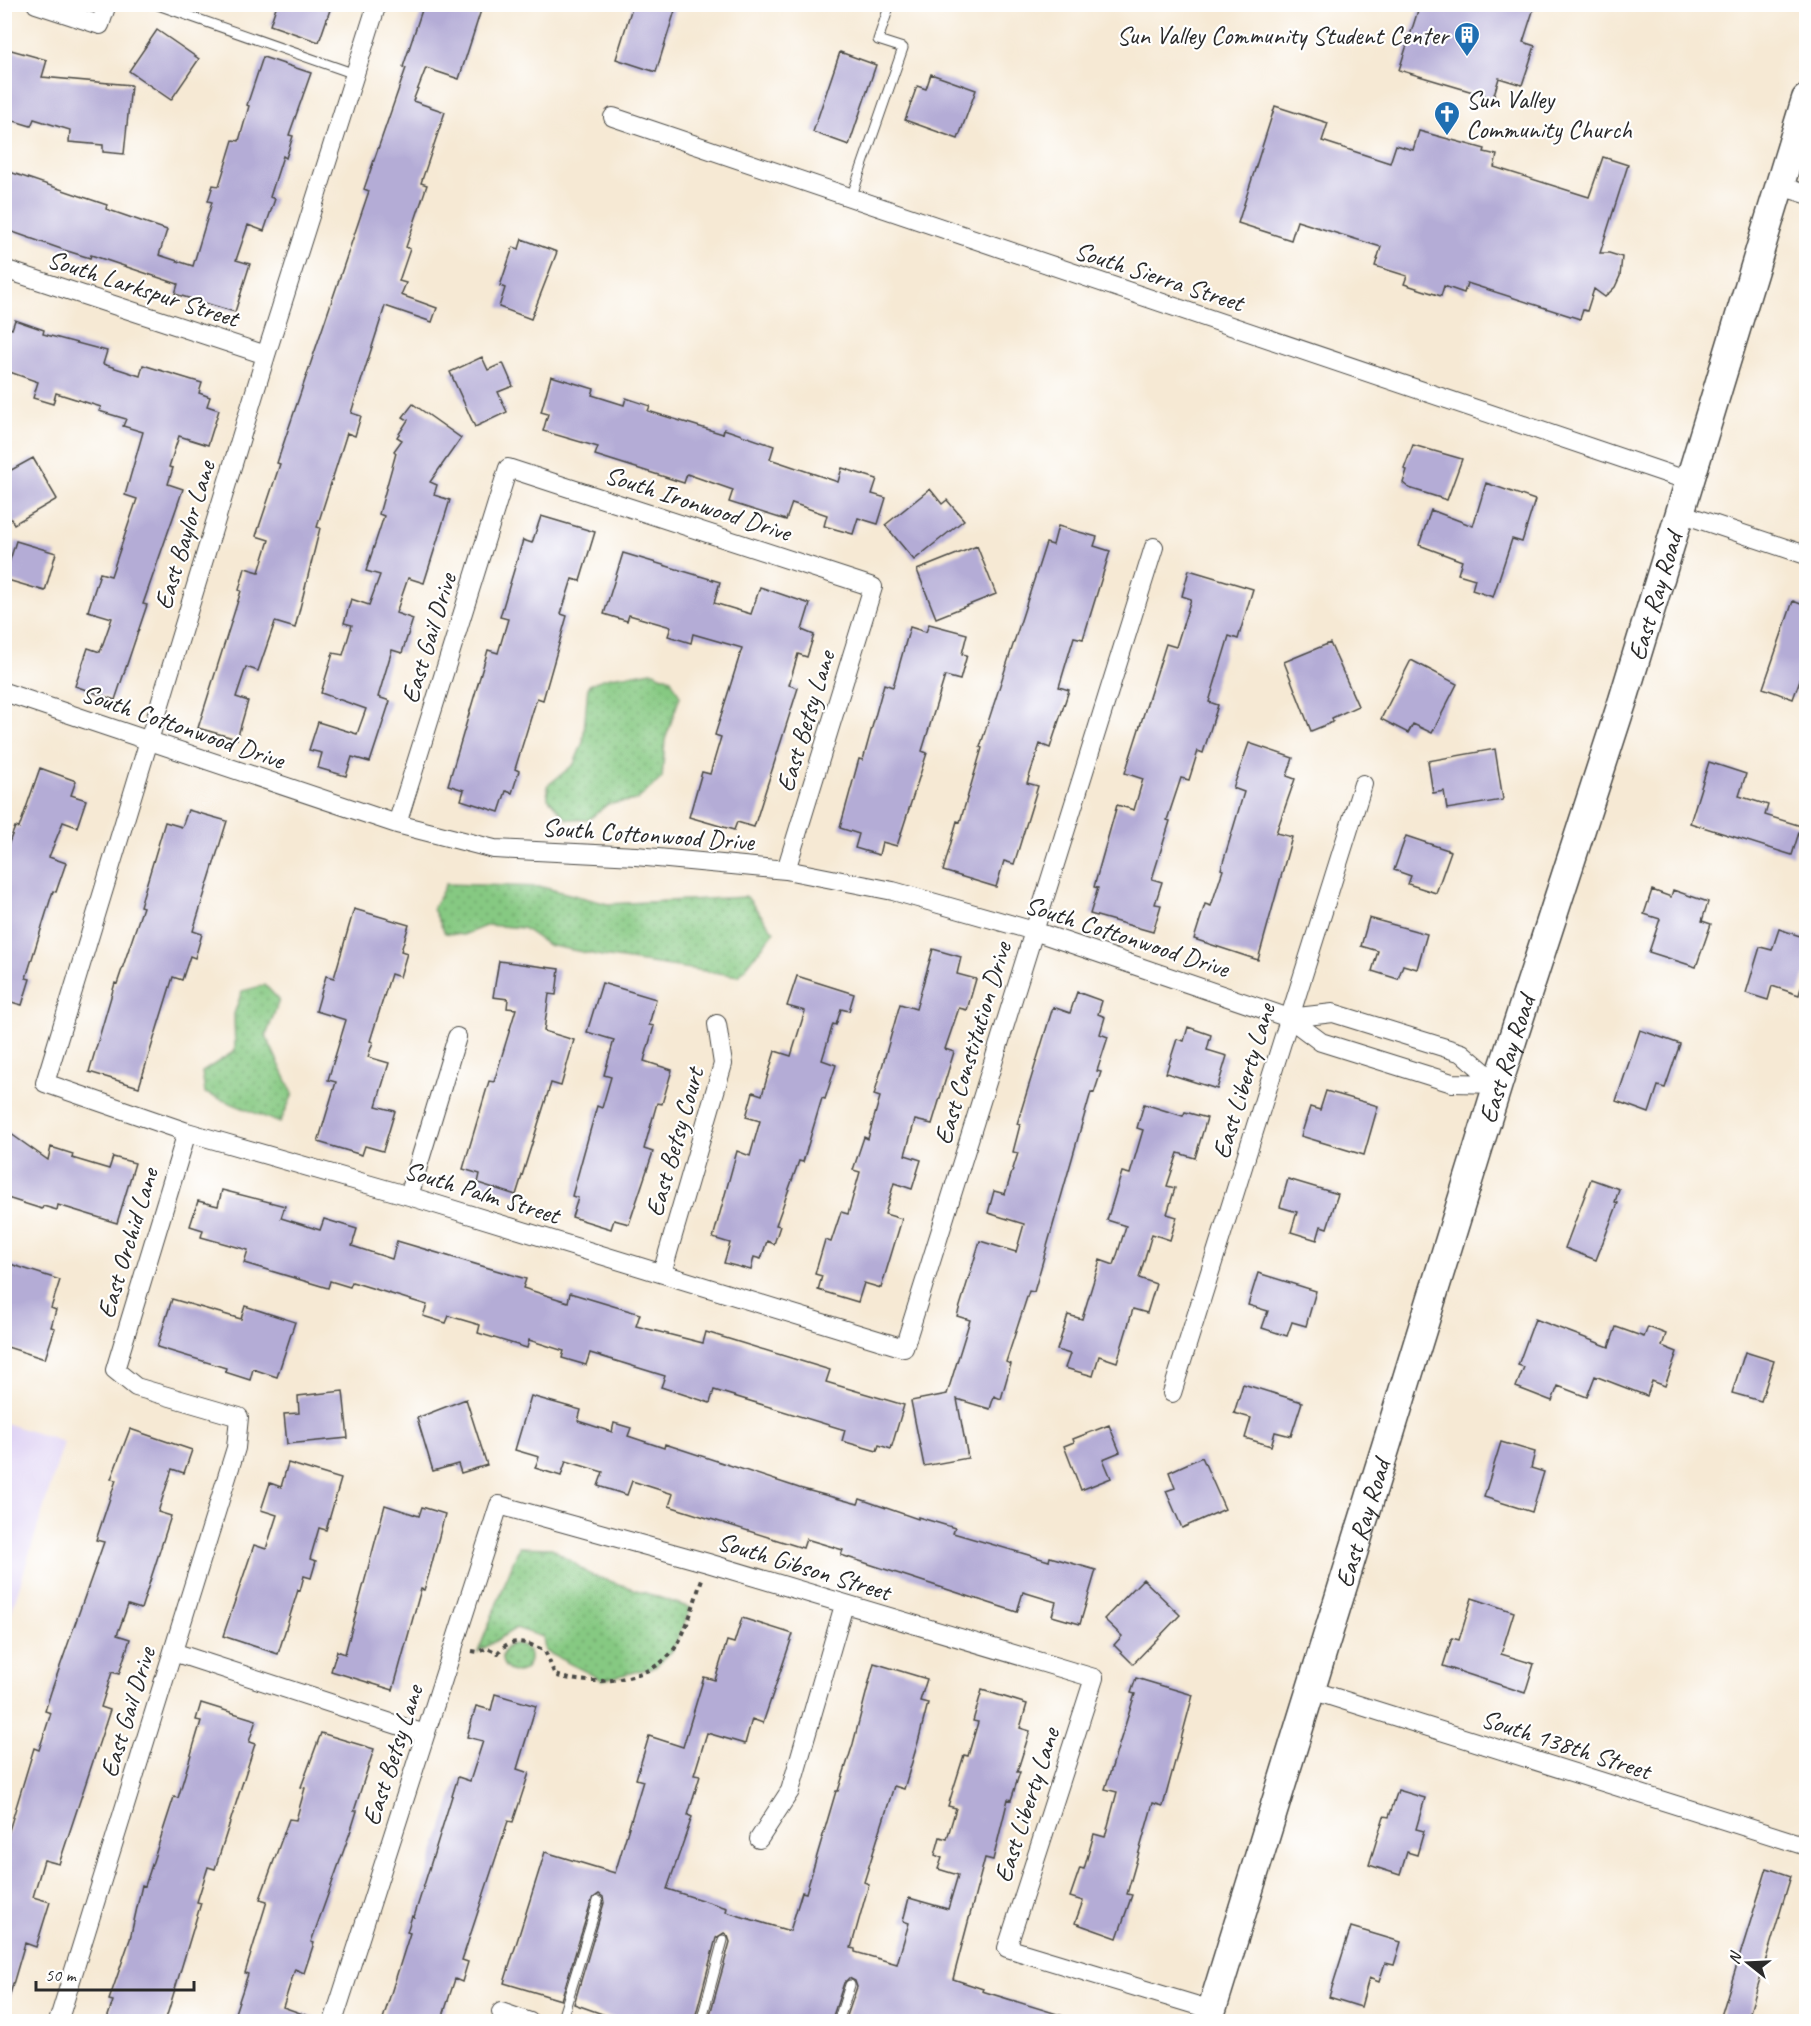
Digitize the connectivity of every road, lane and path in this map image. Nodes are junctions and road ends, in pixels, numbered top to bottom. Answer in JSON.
{"nodes":[{"id":1,"x":36,"y":4,"type":"edge"},
{"id":2,"x":107,"y":4,"type":"edge"},
{"id":3,"x":155,"y":4,"type":"edge"},
{"id":4,"x":377,"y":4,"type":"edge"},
{"id":5,"x":890,"y":4,"type":"edge"},
{"id":6,"x":355,"y":74,"type":"junction"},
{"id":7,"x":1806,"y":99,"type":"edge"},
{"id":8,"x":614,"y":117,"type":"dead end"},
{"id":9,"x":1793,"y":190,"type":"edge"},
{"id":10,"x":851,"y":198,"type":"junction"},
{"id":11,"x":4,"y":270,"type":"edge"},
{"id":12,"x":266,"y":355,"type":"junction"},
{"id":13,"x":508,"y":468,"type":"joint"},
{"id":14,"x":1689,"y":481,"type":"junction"},
{"id":15,"x":1680,"y":513,"type":"junction"},
{"id":16,"x":1154,"y":547,"type":"dead end"},
{"id":17,"x":1806,"y":555,"type":"edge"},
{"id":18,"x":873,"y":587,"type":"joint"},
{"id":19,"x":4,"y":692,"type":"edge"},
{"id":20,"x":148,"y":742,"type":"junction"},
{"id":21,"x":1363,"y":784,"type":"dead end"},
{"id":22,"x":397,"y":824,"type":"junction"},
{"id":23,"x":786,"y":870,"type":"junction"},
{"id":24,"x":1034,"y":931,"type":"junction"},
{"id":25,"x":1290,"y":1018,"type":"junction"},
{"id":26,"x":717,"y":1024,"type":"dead end"},
{"id":27,"x":456,"y":1037,"type":"dead end"},
{"id":28,"x":45,"y":1083,"type":"joint"},
{"id":29,"x":1498,"y":1084,"type":"junction"},
{"id":30,"x":187,"y":1132,"type":"junction"},
{"id":31,"x":409,"y":1196,"type":"junction"},
{"id":32,"x":662,"y":1273,"type":"junction"},
{"id":33,"x":904,"y":1348,"type":"joint"},
{"id":34,"x":1172,"y":1393,"type":"dead end"},
{"id":35,"x":239,"y":1417,"type":"joint"},
{"id":36,"x":499,"y":1505,"type":"joint"},
{"id":37,"x":708,"y":1563,"type":"junction"},
{"id":38,"x":844,"y":1605,"type":"junction"},
{"id":39,"x":453,"y":1647,"type":"junction"},
{"id":40,"x":173,"y":1652,"type":"junction"},
{"id":41,"x":1094,"y":1678,"type":"joint"},
{"id":42,"x":1311,"y":1689,"type":"junction"},
{"id":43,"x":425,"y":1734,"type":"junction"},
{"id":44,"x":759,"y":1839,"type":"dead end"},
{"id":45,"x":1806,"y":1846,"type":"edge"},
{"id":46,"x":598,"y":1901,"type":"dead end"},
{"id":47,"x":723,"y":1940,"type":"dead end"},
{"id":48,"x":850,"y":1984,"type":"dead end"},
{"id":49,"x":501,"y":2012,"type":"dead end"},
{"id":50,"x":1210,"y":2016,"type":"edge"},
{"id":51,"x":58,"y":2022,"type":"edge"},
{"id":52,"x":333,"y":2022,"type":"edge"},
{"id":53,"x":530,"y":2022,"type":"edge"},
{"id":54,"x":561,"y":2022,"type":"edge"},
{"id":55,"x":701,"y":2022,"type":"edge"},
{"id":56,"x":838,"y":2022,"type":"edge"}],
"edges":[{"from":1,"to":2,"type":"street"},
{"from":3,"to":6,"type":"lane"},
{"from":4,"to":6,"type":"street","name":"East Baylor Lane"},
{"from":5,"to":10,"type":"lane"},
{"from":6,"to":12,"type":"street","name":"East Baylor Lane"},
{"from":7,"to":9,"type":"main road","name":"East Ray Road"},
{"from":8,"to":10,"type":"street","name":"South Sierra Street"},
{"from":9,"to":14,"type":"main road","name":"East Ray Road"},
{"from":10,"to":14,"type":"street","name":"South Sierra Street"},
{"from":11,"to":12,"type":"street","name":"South Larkspur Street"},
{"from":12,"to":20,"type":"street","name":"East Baylor Lane"},
{"from":13,"to":18,"type":"street","name":"South Ironwood Drive"},
{"from":13,"to":22,"type":"street","name":"East Gail Drive"},
{"from":14,"to":15,"type":"main road","name":"East Ray Road"},
{"from":15,"to":17,"type":"street"},
{"from":15,"to":29,"type":"main road","name":"East Ray Road"},
{"from":16,"to":24,"type":"street","name":"East Constitution Drive"},
{"from":18,"to":23,"type":"street","name":"East Betsy Lane"},
{"from":19,"to":20,"type":"street","name":"South Cottonwood Drive"},
{"from":20,"to":22,"type":"street","name":"South Cottonwood Drive"},
{"from":20,"to":28,"type":"street","name":"East Baylor Lane"},
{"from":21,"to":25,"type":"street","name":"East Liberty Lane"},
{"from":22,"to":23,"type":"street","name":"South Cottonwood Drive"},
{"from":23,"to":24,"type":"street","name":"South Cottonwood Drive"},
{"from":24,"to":25,"type":"street","name":"South Cottonwood Drive"},
{"from":24,"to":33,"type":"street","name":"East Constitution Drive"},
{"from":25,"to":29,"type":"street","name":"South Cottonwood Drive"},
{"from":25,"to":29,"type":"street","name":"South Cottonwood Drive"},
{"from":25,"to":34,"type":"street","name":"East Liberty Lane"},
{"from":26,"to":32,"type":"street","name":"East Betsy Court"},
{"from":27,"to":31,"type":"street"},
{"from":28,"to":30,"type":"street","name":"South Palm Street"},
{"from":29,"to":42,"type":"main road","name":"East Ray Road"},
{"from":30,"to":31,"type":"street","name":"South Palm Street"},
{"from":30,"to":35,"type":"street","name":"East Orchid Lane"},
{"from":31,"to":32,"type":"street","name":"South Palm Street"},
{"from":32,"to":33,"type":"street","name":"South Palm Street"},
{"from":35,"to":40,"type":"street","name":"East Gail Drive"},
{"from":36,"to":37,"type":"street","name":"South Gibson Street"},
{"from":36,"to":39,"type":"street","name":"East Betsy Lane"},
{"from":37,"to":38,"type":"street","name":"South Gibson Street"},
{"from":37,"to":39,"type":"path"},
{"from":38,"to":41,"type":"street","name":"South Gibson Street"},
{"from":38,"to":44,"type":"street"},
{"from":39,"to":43,"type":"street","name":"East Betsy Lane"},
{"from":40,"to":43,"type":"street"},
{"from":40,"to":51,"type":"street","name":"East Gail Drive"},
{"from":41,"to":50,"type":"street","name":"East Liberty Lane"},
{"from":42,"to":45,"type":"street","name":"South 138th Street"},
{"from":42,"to":50,"type":"main road","name":"East Ray Road"},
{"from":43,"to":52,"type":"street","name":"East Betsy Lane"},
{"from":46,"to":54,"type":"lane"},
{"from":47,"to":55,"type":"lane"},
{"from":48,"to":56,"type":"lane"},
{"from":49,"to":53,"type":"street"}]}
